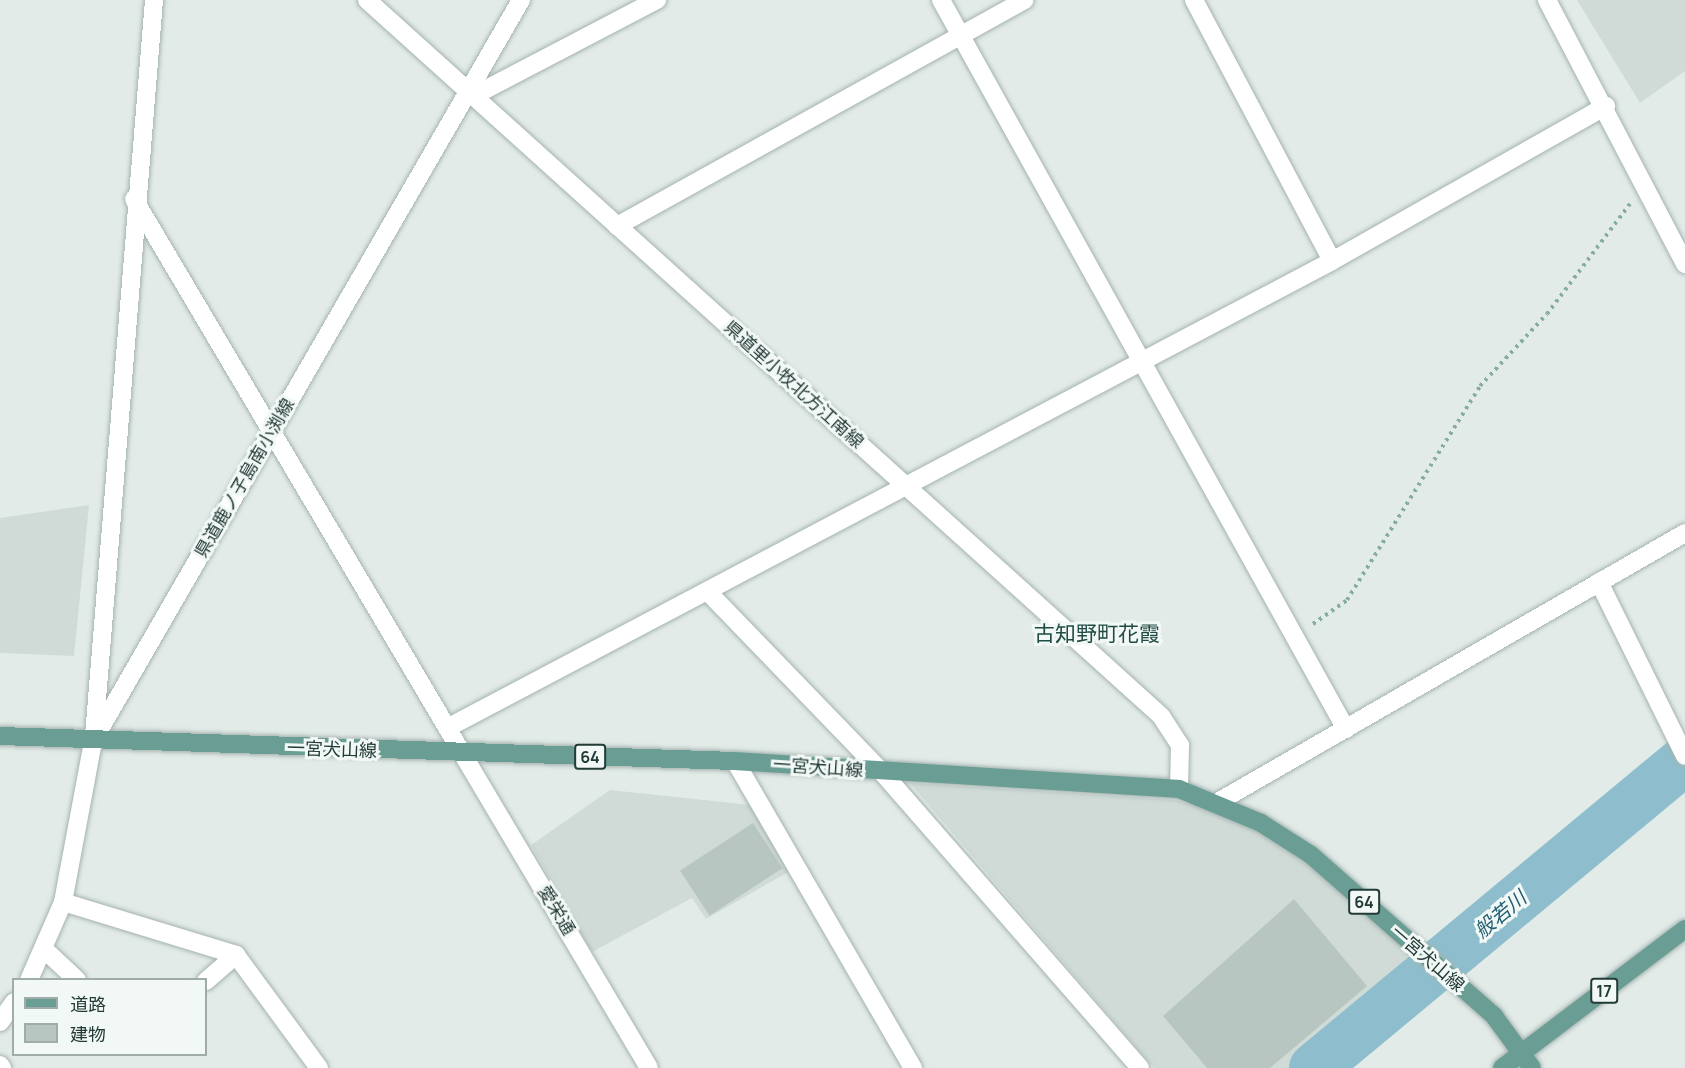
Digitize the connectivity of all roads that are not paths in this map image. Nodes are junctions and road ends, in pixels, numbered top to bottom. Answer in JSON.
{"nodes":[{"id":1,"x":154,"y":0,"type":"edge"},
{"id":2,"x":367,"y":0,"type":"edge"},
{"id":3,"x":521,"y":0,"type":"edge"},
{"id":4,"x":657,"y":0,"type":"edge"},
{"id":5,"x":941,"y":0,"type":"edge"},
{"id":6,"x":1025,"y":0,"type":"edge"},
{"id":7,"x":1194,"y":0,"type":"edge"},
{"id":8,"x":1547,"y":0,"type":"edge"},
{"id":9,"x":959,"y":34,"type":"junction"},
{"id":10,"x":470,"y":93,"type":"junction"},
{"id":11,"x":1606,"y":106,"type":"junction"},
{"id":12,"x":134,"y":199,"type":"junction"},
{"id":13,"x":617,"y":226,"type":"junction"},
{"id":14,"x":1332,"y":261,"type":"junction"},
{"id":15,"x":1685,"y":264,"type":"edge"},
{"id":16,"x":1142,"y":358,"type":"junction"},
{"id":17,"x":273,"y":429,"type":"junction"},
{"id":18,"x":904,"y":483,"type":"junction"},
{"id":19,"x":1685,"y":533,"type":"edge"},
{"id":20,"x":1599,"y":582,"type":"junction"},
{"id":21,"x":708,"y":592,"type":"junction"},
{"id":22,"x":449,"y":727,"type":"junction"},
{"id":23,"x":1346,"y":729,"type":"junction"},
{"id":24,"x":0,"y":736,"type":"edge"},
{"id":25,"x":93,"y":741,"type":"junction"},
{"id":26,"x":462,"y":753,"type":"junction"},
{"id":27,"x":1685,"y":756,"type":"edge"},
{"id":28,"x":735,"y":761,"type":"junction"},
{"id":29,"x":881,"y":771,"type":"junction"},
{"id":30,"x":1179,"y":789,"type":"junction"},
{"id":31,"x":1218,"y":802,"type":"junction"},
{"id":32,"x":63,"y":902,"type":"junction"},
{"id":33,"x":1685,"y":929,"type":"edge"},
{"id":34,"x":45,"y":950,"type":"junction"},
{"id":35,"x":236,"y":955,"type":"junction"},
{"id":36,"x":30,"y":978,"type":"edge"},
{"id":37,"x":75,"y":978,"type":"edge"},
{"id":38,"x":207,"y":980,"type":"edge"},
{"id":39,"x":12,"y":1005,"type":"edge"},
{"id":40,"x":0,"y":1022,"type":"edge"},
{"id":41,"x":1527,"y":1060,"type":"edge"},
{"id":42,"x":319,"y":1068,"type":"edge"},
{"id":43,"x":650,"y":1068,"type":"edge"},
{"id":44,"x":913,"y":1068,"type":"edge"},
{"id":45,"x":1140,"y":1068,"type":"edge"},
{"id":46,"x":1502,"y":1068,"type":"edge"}],
"edges":[{"from":1,"to":12,"type":"street"},
{"from":2,"to":10,"type":"street","name":"県道里小牧北方江南線"},
{"from":3,"to":10,"type":"street","name":"県道鹿ノ子島南小渕線"},
{"from":4,"to":10,"type":"street"},
{"from":5,"to":9,"type":"street"},
{"from":6,"to":9,"type":"street"},
{"from":7,"to":14,"type":"street"},
{"from":8,"to":11,"type":"street"},
{"from":9,"to":13,"type":"street"},
{"from":9,"to":16,"type":"street"},
{"from":10,"to":13,"type":"street","name":"県道里小牧北方江南線"},
{"from":10,"to":17,"type":"street","name":"県道鹿ノ子島南小渕線"},
{"from":11,"to":14,"type":"street"},
{"from":11,"to":15,"type":"street"},
{"from":12,"to":17,"type":"street","name":"愛栄通"},
{"from":12,"to":25,"type":"street"},
{"from":13,"to":18,"type":"street","name":"県道里小牧北方江南線"},
{"from":14,"to":16,"type":"street"},
{"from":16,"to":18,"type":"street"},
{"from":16,"to":23,"type":"street"},
{"from":17,"to":22,"type":"street","name":"愛栄通"},
{"from":17,"to":25,"type":"street","name":"県道鹿ノ子島南小渕線"},
{"from":18,"to":21,"type":"street"},
{"from":18,"to":30,"type":"street","name":"県道里小牧北方江南線"},
{"from":19,"to":20,"type":"street"},
{"from":20,"to":23,"type":"street"},
{"from":20,"to":27,"type":"street"},
{"from":21,"to":22,"type":"street"},
{"from":21,"to":29,"type":"street"},
{"from":22,"to":26,"type":"street","name":"愛栄通"},
{"from":23,"to":31,"type":"street"},
{"from":24,"to":25,"type":"main road","name":"一宮犬山線","number":"64"},
{"from":25,"to":26,"type":"main road","name":"一宮犬山線","number":"64"},
{"from":25,"to":32,"type":"street","name":"県道鹿ノ子島南小渕線"},
{"from":26,"to":28,"type":"main road","name":"一宮犬山線","number":"64"},
{"from":26,"to":43,"type":"street","name":"愛栄通"},
{"from":28,"to":29,"type":"main road","name":"一宮犬山線","number":"64"},
{"from":28,"to":44,"type":"street"},
{"from":29,"to":30,"type":"main road","name":"一宮犬山線","number":"64"},
{"from":29,"to":45,"type":"street"},
{"from":30,"to":31,"type":"main road","name":"一宮犬山線","number":"64"},
{"from":31,"to":41,"type":"main road","name":"一宮犬山線","number":"64"},
{"from":32,"to":34,"type":"street","name":"県道鹿ノ子島南小渕線"},
{"from":32,"to":35,"type":"street"},
{"from":33,"to":41,"type":"main road","number":"17"},
{"from":34,"to":36,"type":"street","name":"県道鹿ノ子島南小渕線"},
{"from":34,"to":37,"type":"street"},
{"from":35,"to":38,"type":"street"},
{"from":35,"to":42,"type":"street"},
{"from":39,"to":40,"type":"street"},
{"from":41,"to":46,"type":"main road"}]}
